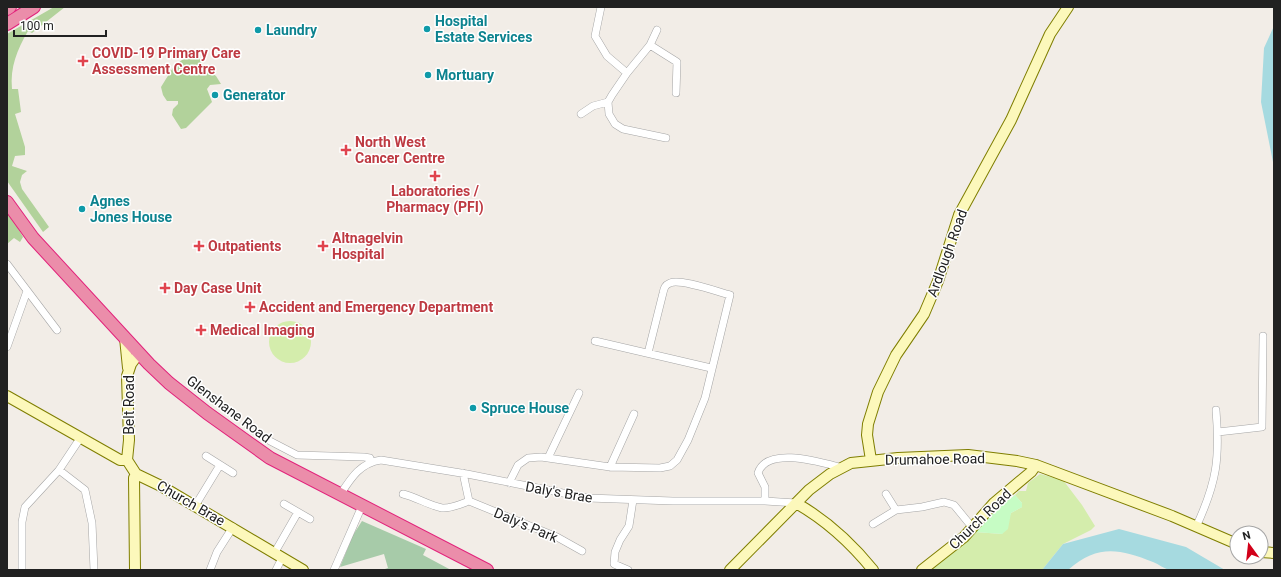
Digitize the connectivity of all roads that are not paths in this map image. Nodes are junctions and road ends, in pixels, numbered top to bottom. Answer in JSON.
{"nodes":[{"id":1,"x":10,"y":7,"type":"edge"},
{"id":2,"x":34,"y":7,"type":"edge"},
{"id":3,"x":601,"y":7,"type":"edge"},
{"id":4,"x":1068,"y":7,"type":"edge"},
{"id":5,"x":7,"y":9,"type":"edge"},
{"id":6,"x":7,"y":24,"type":"edge"},
{"id":7,"x":657,"y":30,"type":"dead end"},
{"id":8,"x":650,"y":45,"type":"junction"},
{"id":9,"x":627,"y":73,"type":"junction"},
{"id":10,"x":676,"y":92,"type":"dead end"},
{"id":11,"x":608,"y":102,"type":"junction"},
{"id":12,"x":581,"y":114,"type":"dead end"},
{"id":13,"x":666,"y":138,"type":"dead end"},
{"id":14,"x":7,"y":202,"type":"edge"},
{"id":15,"x":7,"y":264,"type":"edge"},
{"id":16,"x":27,"y":291,"type":"junction"},
{"id":17,"x":57,"y":330,"type":"dead end"},
{"id":18,"x":1263,"y":336,"type":"dead end"},
{"id":19,"x":125,"y":338,"type":"junction"},
{"id":20,"x":595,"y":341,"type":"dead end"},
{"id":21,"x":7,"y":347,"type":"edge"},
{"id":22,"x":139,"y":353,"type":"junction"},
{"id":23,"x":648,"y":353,"type":"junction"},
{"id":24,"x":711,"y":368,"type":"junction"},
{"id":25,"x":128,"y":370,"type":"junction"},
{"id":26,"x":579,"y":393,"type":"dead end"},
{"id":27,"x":7,"y":396,"type":"edge"},
{"id":28,"x":1216,"y":410,"type":"dead end"},
{"id":29,"x":634,"y":414,"type":"dead end"},
{"id":30,"x":1218,"y":432,"type":"junction"},
{"id":31,"x":81,"y":437,"type":"junction"},
{"id":32,"x":270,"y":441,"type":"dead end"},
{"id":33,"x":206,"y":456,"type":"dead end"},
{"id":34,"x":548,"y":458,"type":"junction"},
{"id":35,"x":126,"y":460,"type":"junction"},
{"id":36,"x":871,"y":460,"type":"junction"},
{"id":37,"x":371,"y":462,"type":"junction"},
{"id":38,"x":220,"y":465,"type":"junction"},
{"id":39,"x":1036,"y":465,"type":"junction"},
{"id":40,"x":610,"y":467,"type":"junction"},
{"id":41,"x":843,"y":468,"type":"junction"},
{"id":42,"x":59,"y":470,"type":"junction"},
{"id":43,"x":233,"y":473,"type":"dead end"},
{"id":44,"x":136,"y":474,"type":"junction"},
{"id":45,"x":462,"y":474,"type":"junction"},
{"id":46,"x":509,"y":483,"type":"junction"},
{"id":47,"x":403,"y":494,"type":"dead end"},
{"id":48,"x":886,"y":494,"type":"dead end"},
{"id":49,"x":340,"y":495,"type":"junction"},
{"id":50,"x":633,"y":500,"type":"junction"},
{"id":51,"x":469,"y":501,"type":"junction"},
{"id":52,"x":765,"y":501,"type":"junction"},
{"id":53,"x":796,"y":503,"type":"junction"},
{"id":54,"x":284,"y":504,"type":"dead end"},
{"id":55,"x":195,"y":506,"type":"junction"},
{"id":56,"x":362,"y":506,"type":"junction"},
{"id":57,"x":896,"y":510,"type":"junction"},
{"id":58,"x":298,"y":512,"type":"junction"},
{"id":59,"x":310,"y":519,"type":"dead end"},
{"id":60,"x":873,"y":524,"type":"dead end"},
{"id":61,"x":233,"y":527,"type":"junction"},
{"id":62,"x":972,"y":527,"type":"junction"},
{"id":63,"x":1196,"y":527,"type":"junction"},
{"id":64,"x":1229,"y":541,"type":"edge"},
{"id":65,"x":582,"y":551,"type":"dead end"},
{"id":66,"x":278,"y":555,"type":"junction"},
{"id":67,"x":22,"y":570,"type":"edge"},
{"id":68,"x":94,"y":570,"type":"edge"},
{"id":69,"x":135,"y":570,"type":"edge"},
{"id":70,"x":210,"y":570,"type":"edge"},
{"id":71,"x":276,"y":570,"type":"edge"},
{"id":72,"x":303,"y":570,"type":"edge"},
{"id":73,"x":334,"y":570,"type":"edge"},
{"id":74,"x":487,"y":570,"type":"edge"},
{"id":75,"x":628,"y":570,"type":"edge"},
{"id":76,"x":730,"y":570,"type":"edge"},
{"id":77,"x":874,"y":570,"type":"edge"},
{"id":78,"x":922,"y":570,"type":"edge"}],
"edges":[{"from":1,"to":5,"type":"highway"},
{"from":2,"to":6,"type":"highway"},
{"from":3,"to":9,"type":"street"},
{"from":4,"to":36,"type":"street","name":"Ardlough Road"},
{"from":7,"to":8,"type":"street"},
{"from":8,"to":9,"type":"street"},
{"from":8,"to":10,"type":"street"},
{"from":9,"to":11,"type":"street"},
{"from":11,"to":12,"type":"street"},
{"from":11,"to":13,"type":"street"},
{"from":14,"to":19,"type":"highway","name":"Glenshane Road"},
{"from":15,"to":16,"type":"street"},
{"from":16,"to":17,"type":"street"},
{"from":16,"to":21,"type":"street"},
{"from":18,"to":30,"type":"street"},
{"from":19,"to":22,"type":"highway","name":"Glenshane Road"},
{"from":19,"to":25,"type":"street"},
{"from":20,"to":23,"type":"street"},
{"from":22,"to":25,"type":"street","name":"Belt Road"},
{"from":22,"to":49,"type":"highway","name":"Glenshane Road"},
{"from":23,"to":24,"type":"street"},
{"from":23,"to":24,"type":"street"},
{"from":24,"to":40,"type":"street"},
{"from":25,"to":35,"type":"street","name":"Belt Road"},
{"from":26,"to":34,"type":"street"},
{"from":27,"to":31,"type":"street"},
{"from":28,"to":30,"type":"street"},
{"from":29,"to":40,"type":"street"},
{"from":30,"to":63,"type":"street"},
{"from":31,"to":35,"type":"street"},
{"from":31,"to":42,"type":"street"},
{"from":32,"to":37,"type":"street"},
{"from":33,"to":38,"type":"street"},
{"from":34,"to":40,"type":"street"},
{"from":34,"to":46,"type":"street"},
{"from":35,"to":44,"type":"street","name":"Church Brae"},
{"from":36,"to":39,"type":"street","name":"Drumahoe Road"},
{"from":36,"to":41,"type":"street","name":"Drumahoe Road"},
{"from":37,"to":45,"type":"street","name":"Daly's Brae"},
{"from":37,"to":49,"type":"street"},
{"from":38,"to":43,"type":"street"},
{"from":38,"to":55,"type":"street"},
{"from":39,"to":62,"type":"street","name":"Church Road"},
{"from":39,"to":63,"type":"street","name":"Drumahoe Road"},
{"from":41,"to":52,"type":"street"},
{"from":41,"to":53,"type":"street","name":"Drumahoe Road"},
{"from":42,"to":67,"type":"street"},
{"from":42,"to":68,"type":"street"},
{"from":44,"to":55,"type":"street","name":"Church Brae"},
{"from":44,"to":69,"type":"street"},
{"from":45,"to":46,"type":"street","name":"Daly's Brae"},
{"from":45,"to":51,"type":"street"},
{"from":46,"to":50,"type":"street","name":"Daly's Brae"},
{"from":47,"to":51,"type":"street"},
{"from":48,"to":57,"type":"street"},
{"from":49,"to":56,"type":"highway","name":"Glenshane Road"},
{"from":50,"to":52,"type":"street","name":"Daly's Brae"},
{"from":50,"to":75,"type":"street"},
{"from":51,"to":65,"type":"street","name":"Daly's Park"},
{"from":52,"to":53,"type":"street","name":"Daly's Brae"},
{"from":53,"to":76,"type":"street","name":"Drumahoe Road"},
{"from":53,"to":77,"type":"street"},
{"from":54,"to":58,"type":"street"},
{"from":55,"to":61,"type":"street","name":"Church Brae"},
{"from":56,"to":73,"type":"street"},
{"from":56,"to":74,"type":"highway","name":"Glenshane Road"},
{"from":57,"to":60,"type":"street"},
{"from":57,"to":62,"type":"street"},
{"from":58,"to":59,"type":"street"},
{"from":58,"to":66,"type":"street"},
{"from":61,"to":66,"type":"street","name":"Church Brae"},
{"from":61,"to":70,"type":"street"},
{"from":62,"to":78,"type":"street","name":"Church Road"},
{"from":63,"to":64,"type":"street","name":"Drumahoe Road"},
{"from":66,"to":71,"type":"street"},
{"from":66,"to":72,"type":"street","name":"Church Brae"}]}
